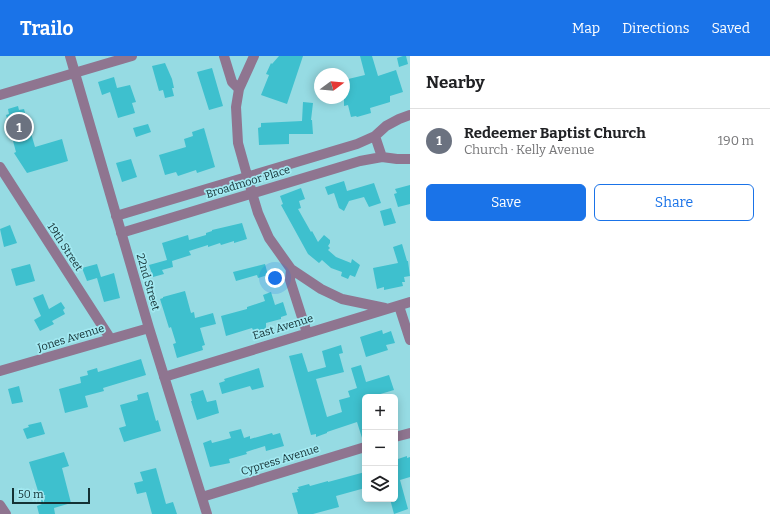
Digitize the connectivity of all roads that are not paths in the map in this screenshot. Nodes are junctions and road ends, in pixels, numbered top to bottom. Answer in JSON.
{"nodes":[{"id":1,"x":70,"y":56,"type":"edge"},
{"id":2,"x":132,"y":56,"type":"edge"},
{"id":3,"x":224,"y":56,"type":"edge"},
{"id":4,"x":254,"y":56,"type":"edge"},
{"id":5,"x":75,"y":73,"type":"junction"},
{"id":6,"x":239,"y":88,"type":"junction"},
{"id":7,"x":0,"y":94,"type":"edge"},
{"id":8,"x":410,"y":115,"type":"edge"},
{"id":9,"x":375,"y":136,"type":"junction"},
{"id":10,"x":382,"y":157,"type":"junction"},
{"id":11,"x":410,"y":159,"type":"edge"},
{"id":12,"x":0,"y":167,"type":"edge"},
{"id":13,"x":248,"y":177,"type":"junction"},
{"id":14,"x":252,"y":193,"type":"junction"},
{"id":15,"x":116,"y":216,"type":"junction"},
{"id":16,"x":121,"y":232,"type":"junction"},
{"id":17,"x":290,"y":268,"type":"junction"},
{"id":18,"x":410,"y":302,"type":"edge"},
{"id":19,"x":399,"y":306,"type":"junction"},
{"id":20,"x":388,"y":309,"type":"junction"},
{"id":21,"x":149,"y":328,"type":"junction"},
{"id":22,"x":307,"y":333,"type":"junction"},
{"id":23,"x":110,"y":338,"type":"junction"},
{"id":24,"x":410,"y":340,"type":"edge"},
{"id":25,"x":0,"y":371,"type":"edge"},
{"id":26,"x":164,"y":377,"type":"junction"},
{"id":27,"x":410,"y":433,"type":"edge"},
{"id":28,"x":398,"y":436,"type":"edge"},
{"id":29,"x":362,"y":448,"type":"edge"},
{"id":30,"x":202,"y":497,"type":"junction"},
{"id":31,"x":0,"y":505,"type":"edge"},
{"id":32,"x":6,"y":514,"type":"edge"},
{"id":33,"x":207,"y":514,"type":"edge"}],
"edges":[{"from":1,"to":5,"type":"street","name":"22nd Street"},
{"from":2,"to":5,"type":"street"},
{"from":3,"to":6,"type":"street"},
{"from":4,"to":6,"type":"street"},
{"from":5,"to":7,"type":"street"},
{"from":5,"to":15,"type":"street","name":"22nd Street"},
{"from":6,"to":13,"type":"street"},
{"from":8,"to":9,"type":"street","name":"Broadmoor Place"},
{"from":9,"to":10,"type":"street"},
{"from":9,"to":13,"type":"street","name":"Broadmoor Place"},
{"from":10,"to":11,"type":"street","name":"Broadmoor Place"},
{"from":10,"to":14,"type":"street","name":"Broadmoor Place"},
{"from":12,"to":23,"type":"street","name":"19th Street"},
{"from":13,"to":14,"type":"street"},
{"from":13,"to":15,"type":"street","name":"Broadmoor Place"},
{"from":14,"to":16,"type":"street","name":"Broadmoor Place"},
{"from":14,"to":17,"type":"street"},
{"from":15,"to":16,"type":"street","name":"22nd Street"},
{"from":16,"to":21,"type":"street","name":"22nd Street"},
{"from":17,"to":20,"type":"street"},
{"from":17,"to":22,"type":"street"},
{"from":18,"to":19,"type":"street","name":"East Avenue"},
{"from":19,"to":20,"type":"street","name":"East Avenue"},
{"from":19,"to":24,"type":"street"},
{"from":20,"to":22,"type":"street","name":"East Avenue"},
{"from":21,"to":23,"type":"street","name":"Jones Avenue"},
{"from":21,"to":26,"type":"street","name":"22nd Street"},
{"from":22,"to":26,"type":"street","name":"East Avenue"},
{"from":23,"to":25,"type":"street","name":"Jones Avenue"},
{"from":26,"to":30,"type":"street","name":"22nd Street"},
{"from":27,"to":28,"type":"street"},
{"from":29,"to":30,"type":"street","name":"Cypress Avenue"},
{"from":30,"to":33,"type":"street","name":"22nd Street"},
{"from":31,"to":32,"type":"street"}]}
